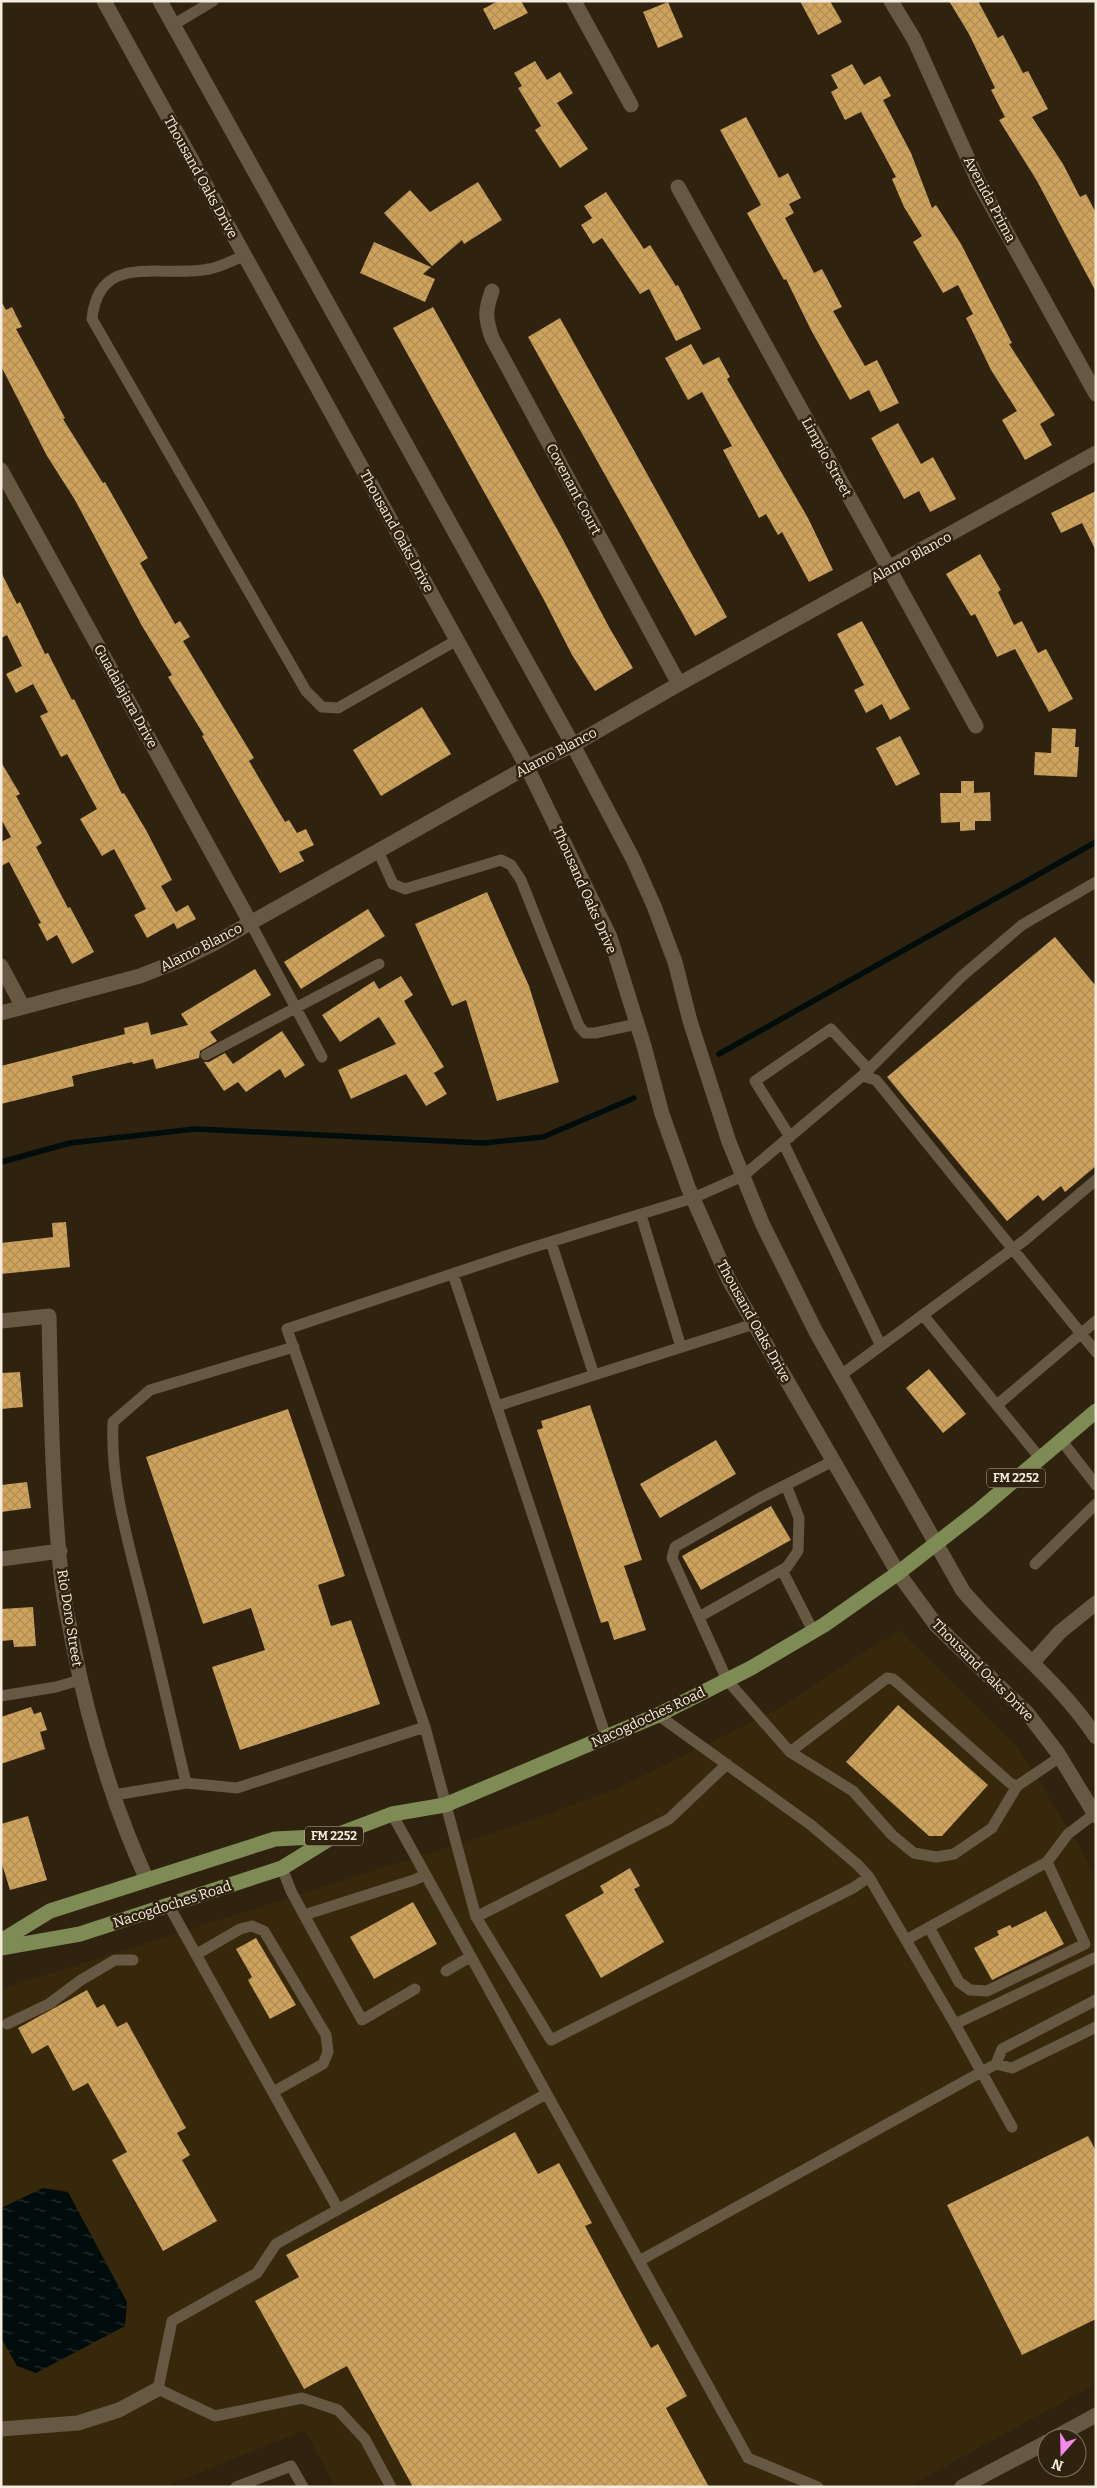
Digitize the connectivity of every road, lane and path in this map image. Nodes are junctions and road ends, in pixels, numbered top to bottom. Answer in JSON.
{"nodes":[{"id":1,"x":104,"y":1,"type":"edge"},
{"id":2,"x":160,"y":1,"type":"edge"},
{"id":3,"x":213,"y":1,"type":"edge"},
{"id":4,"x":574,"y":1,"type":"edge"},
{"id":5,"x":891,"y":1,"type":"edge"},
{"id":6,"x":173,"y":25,"type":"junction"},
{"id":7,"x":631,"y":105,"type":"dead end"},
{"id":8,"x":678,"y":187,"type":"dead end"},
{"id":9,"x":244,"y":256,"type":"junction"},
{"id":10,"x":492,"y":291,"type":"dead end"},
{"id":11,"x":1096,"y":394,"type":"edge"},
{"id":12,"x":1096,"y":453,"type":"edge"},
{"id":13,"x":1,"y":470,"type":"edge"},
{"id":14,"x":889,"y":569,"type":"junction"},
{"id":15,"x":457,"y":640,"type":"junction"},
{"id":16,"x":679,"y":684,"type":"junction"},
{"id":17,"x":976,"y":726,"type":"dead end"},
{"id":18,"x":573,"y":745,"type":"junction"},
{"id":19,"x":527,"y":767,"type":"junction"},
{"id":20,"x":378,"y":851,"type":"junction"},
{"id":21,"x":1096,"y":882,"type":"edge"},
{"id":22,"x":250,"y":922,"type":"junction"},
{"id":23,"x":379,"y":964,"type":"dead end"},
{"id":24,"x":1,"y":966,"type":"edge"},
{"id":25,"x":24,"y":1007,"type":"junction"},
{"id":26,"x":295,"y":1007,"type":"junction"},
{"id":27,"x":1,"y":1013,"type":"edge"},
{"id":28,"x":637,"y":1024,"type":"junction"},
{"id":29,"x":206,"y":1055,"type":"dead end"},
{"id":30,"x":322,"y":1057,"type":"dead end"},
{"id":31,"x":866,"y":1073,"type":"junction"},
{"id":32,"x":786,"y":1140,"type":"junction"},
{"id":33,"x":743,"y":1176,"type":"junction"},
{"id":34,"x":1096,"y":1180,"type":"edge"},
{"id":35,"x":693,"y":1198,"type":"junction"},
{"id":36,"x":641,"y":1215,"type":"junction"},
{"id":37,"x":551,"y":1242,"type":"junction"},
{"id":38,"x":1012,"y":1250,"type":"junction"},
{"id":39,"x":453,"y":1274,"type":"junction"},
{"id":40,"x":923,"y":1315,"type":"junction"},
{"id":41,"x":1,"y":1321,"type":"edge"},
{"id":42,"x":1096,"y":1321,"type":"edge"},
{"id":43,"x":754,"y":1324,"type":"junction"},
{"id":44,"x":1080,"y":1333,"type":"junction"},
{"id":45,"x":881,"y":1346,"type":"junction"},
{"id":46,"x":294,"y":1347,"type":"junction"},
{"id":47,"x":681,"y":1347,"type":"junction"},
{"id":48,"x":1096,"y":1352,"type":"edge"},
{"id":49,"x":594,"y":1375,"type":"junction"},
{"id":50,"x":841,"y":1375,"type":"junction"},
{"id":51,"x":997,"y":1405,"type":"junction"},
{"id":52,"x":496,"y":1406,"type":"junction"},
{"id":53,"x":1096,"y":1411,"type":"edge"},
{"id":54,"x":1061,"y":1440,"type":"junction"},
{"id":55,"x":1040,"y":1458,"type":"junction"},
{"id":56,"x":833,"y":1461,"type":"junction"},
{"id":57,"x":786,"y":1485,"type":"junction"},
{"id":58,"x":1096,"y":1485,"type":"edge"},
{"id":59,"x":1096,"y":1504,"type":"edge"},
{"id":60,"x":936,"y":1545,"type":"junction"},
{"id":61,"x":60,"y":1551,"type":"junction"},
{"id":62,"x":1,"y":1559,"type":"edge"},
{"id":63,"x":1034,"y":1564,"type":"dead end"},
{"id":64,"x":782,"y":1570,"type":"junction"},
{"id":65,"x":898,"y":1573,"type":"junction"},
{"id":66,"x":1096,"y":1603,"type":"edge"},
{"id":67,"x":699,"y":1617,"type":"junction"},
{"id":68,"x":813,"y":1631,"type":"junction"},
{"id":69,"x":1032,"y":1662,"type":"junction"},
{"id":70,"x":80,"y":1680,"type":"junction"},
{"id":71,"x":727,"y":1680,"type":"junction"},
{"id":72,"x":1,"y":1696,"type":"edge"},
{"id":73,"x":658,"y":1715,"type":"junction"},
{"id":74,"x":425,"y":1727,"type":"junction"},
{"id":75,"x":606,"y":1737,"type":"junction"},
{"id":76,"x":1096,"y":1737,"type":"edge"},
{"id":77,"x":790,"y":1752,"type":"junction"},
{"id":78,"x":1060,"y":1757,"type":"junction"},
{"id":79,"x":727,"y":1764,"type":"junction"},
{"id":80,"x":186,"y":1783,"type":"junction"},
{"id":81,"x":1017,"y":1786,"type":"junction"},
{"id":82,"x":114,"y":1795,"type":"junction"},
{"id":83,"x":445,"y":1805,"type":"junction"},
{"id":84,"x":392,"y":1814,"type":"junction"},
{"id":85,"x":1095,"y":1815,"type":"edge"},
{"id":86,"x":334,"y":1836,"type":"junction"},
{"id":87,"x":1047,"y":1862,"type":"junction"},
{"id":88,"x":282,"y":1868,"type":"junction"},
{"id":89,"x":425,"y":1874,"type":"junction"},
{"id":90,"x":869,"y":1877,"type":"junction"},
{"id":91,"x":147,"y":1880,"type":"junction"},
{"id":92,"x":169,"y":1906,"type":"junction"},
{"id":93,"x":304,"y":1915,"type":"junction"},
{"id":94,"x":476,"y":1917,"type":"junction"},
{"id":95,"x":929,"y":1927,"type":"junction"},
{"id":96,"x":906,"y":1940,"type":"junction"},
{"id":97,"x":1,"y":1941,"type":"edge"},
{"id":98,"x":1086,"y":1944,"type":"junction"},
{"id":99,"x":1,"y":1948,"type":"edge"},
{"id":100,"x":197,"y":1954,"type":"junction"},
{"id":101,"x":470,"y":1957,"type":"junction"},
{"id":102,"x":133,"y":1960,"type":"dead end"},
{"id":103,"x":1095,"y":1960,"type":"edge"},
{"id":104,"x":446,"y":1971,"type":"dead end"},
{"id":105,"x":415,"y":1989,"type":"dead end"},
{"id":106,"x":1096,"y":2000,"type":"edge"},
{"id":107,"x":7,"y":2024,"type":"dead end"},
{"id":108,"x":955,"y":2024,"type":"junction"},
{"id":109,"x":1096,"y":2027,"type":"edge"},
{"id":110,"x":996,"y":2064,"type":"junction"},
{"id":111,"x":982,"y":2072,"type":"junction"},
{"id":112,"x":273,"y":2092,"type":"junction"},
{"id":113,"x":546,"y":2094,"type":"junction"},
{"id":114,"x":1012,"y":2127,"type":"dead end"},
{"id":115,"x":338,"y":2209,"type":"junction"},
{"id":116,"x":639,"y":2261,"type":"junction"},
{"id":117,"x":158,"y":2389,"type":"junction"},
{"id":118,"x":1096,"y":2416,"type":"edge"},
{"id":119,"x":1073,"y":2428,"type":"edge"},
{"id":120,"x":1,"y":2429,"type":"edge"},
{"id":121,"x":1037,"y":2447,"type":"edge"},
{"id":122,"x":817,"y":2486,"type":"edge"},
{"id":123,"x":236,"y":2487,"type":"edge"},
{"id":124,"x":303,"y":2487,"type":"edge"},
{"id":125,"x":391,"y":2487,"type":"edge"},
{"id":126,"x":962,"y":2487,"type":"edge"}],
"edges":[{"from":1,"to":9,"type":"street","name":"Thousand Oaks Drive"},
{"from":2,"to":6,"type":"street"},
{"from":3,"to":6,"type":"lane"},
{"from":4,"to":7,"type":"street"},
{"from":5,"to":11,"type":"street","name":"Avenida Prima"},
{"from":6,"to":18,"type":"street"},
{"from":8,"to":14,"type":"street","name":"Limpio Street"},
{"from":9,"to":15,"type":"street","name":"Thousand Oaks Drive"},
{"from":9,"to":15,"type":"lane"},
{"from":10,"to":16,"type":"street","name":"Covenant Court"},
{"from":12,"to":14,"type":"street","name":"Alamo Blanco"},
{"from":13,"to":22,"type":"street","name":"Guadalajara Drive"},
{"from":14,"to":16,"type":"street","name":"Alamo Blanco"},
{"from":14,"to":17,"type":"street","name":"Limpio Street"},
{"from":15,"to":19,"type":"street","name":"Thousand Oaks Drive"},
{"from":16,"to":18,"type":"street","name":"Alamo Blanco"},
{"from":18,"to":19,"type":"street","name":"Alamo Blanco"},
{"from":18,"to":33,"type":"street"},
{"from":19,"to":20,"type":"street","name":"Alamo Blanco"},
{"from":19,"to":28,"type":"street","name":"Thousand Oaks Drive"},
{"from":20,"to":22,"type":"street","name":"Alamo Blanco"},
{"from":20,"to":28,"type":"lane"},
{"from":21,"to":31,"type":"lane"},
{"from":22,"to":25,"type":"street","name":"Alamo Blanco"},
{"from":22,"to":26,"type":"lane"},
{"from":23,"to":26,"type":"lane"},
{"from":24,"to":25,"type":"street"},
{"from":25,"to":27,"type":"street","name":"Alamo Blanco"},
{"from":26,"to":29,"type":"lane"},
{"from":26,"to":30,"type":"lane"},
{"from":28,"to":35,"type":"street","name":"Thousand Oaks Drive"},
{"from":31,"to":32,"type":"lane"},
{"from":31,"to":32,"type":"lane"},
{"from":31,"to":38,"type":"lane"},
{"from":32,"to":33,"type":"lane"},
{"from":32,"to":45,"type":"lane"},
{"from":33,"to":35,"type":"lane"},
{"from":33,"to":50,"type":"street"},
{"from":34,"to":38,"type":"lane"},
{"from":35,"to":36,"type":"lane"},
{"from":35,"to":43,"type":"street","name":"Thousand Oaks Drive"},
{"from":36,"to":37,"type":"lane"},
{"from":36,"to":47,"type":"lane"},
{"from":37,"to":39,"type":"lane"},
{"from":37,"to":49,"type":"lane"},
{"from":38,"to":40,"type":"lane"},
{"from":38,"to":44,"type":"lane"},
{"from":39,"to":46,"type":"lane"},
{"from":39,"to":52,"type":"lane"},
{"from":40,"to":45,"type":"lane"},
{"from":40,"to":51,"type":"lane"},
{"from":41,"to":61,"type":"street","name":"Rio Doro Street"},
{"from":42,"to":44,"type":"lane"},
{"from":43,"to":47,"type":"lane"},
{"from":43,"to":56,"type":"street","name":"Thousand Oaks Drive"},
{"from":44,"to":48,"type":"lane"},
{"from":44,"to":51,"type":"lane"},
{"from":45,"to":50,"type":"lane"},
{"from":46,"to":74,"type":"lane"},
{"from":46,"to":80,"type":"lane"},
{"from":47,"to":49,"type":"lane"},
{"from":49,"to":52,"type":"lane"},
{"from":50,"to":60,"type":"street"},
{"from":51,"to":55,"type":"lane"},
{"from":52,"to":75,"type":"lane"},
{"from":53,"to":54,"type":"main road","number":"FM 2252"},
{"from":54,"to":55,"type":"main road","number":"FM 2252"},
{"from":54,"to":58,"type":"lane"},
{"from":55,"to":60,"type":"main road","number":"FM 2252"},
{"from":56,"to":57,"type":"lane"},
{"from":56,"to":65,"type":"street","name":"Thousand Oaks Drive"},
{"from":57,"to":64,"type":"lane"},
{"from":57,"to":67,"type":"lane"},
{"from":59,"to":63,"type":"lane"},
{"from":60,"to":65,"type":"main road","name":"Nacogdoches Road","number":"FM 2252"},
{"from":60,"to":69,"type":"street"},
{"from":61,"to":62,"type":"street"},
{"from":61,"to":70,"type":"street","name":"Rio Doro Street"},
{"from":64,"to":67,"type":"lane"},
{"from":64,"to":68,"type":"lane"},
{"from":65,"to":68,"type":"main road","name":"Nacogdoches Road","number":"FM 2252"},
{"from":65,"to":78,"type":"street","name":"Thousand Oaks Drive"},
{"from":66,"to":69,"type":"street"},
{"from":67,"to":71,"type":"lane"},
{"from":68,"to":71,"type":"main road","name":"Nacogdoches Road","number":"FM 2252"},
{"from":69,"to":76,"type":"street"},
{"from":70,"to":72,"type":"lane"},
{"from":70,"to":82,"type":"street","name":"Rio Doro Street"},
{"from":71,"to":73,"type":"main road","name":"Nacogdoches Road","number":"FM 2252"},
{"from":71,"to":77,"type":"lane"},
{"from":73,"to":75,"type":"main road","name":"Nacogdoches Road","number":"FM 2252"},
{"from":73,"to":79,"type":"lane"},
{"from":74,"to":80,"type":"lane"},
{"from":74,"to":83,"type":"lane"},
{"from":75,"to":83,"type":"main road","name":"Nacogdoches Road","number":"FM 2252"},
{"from":77,"to":81,"type":"lane"},
{"from":77,"to":81,"type":"lane"},
{"from":78,"to":81,"type":"lane"},
{"from":78,"to":85,"type":"street","name":"Thousand Oaks Drive"},
{"from":79,"to":90,"type":"lane"},
{"from":79,"to":94,"type":"lane"},
{"from":80,"to":82,"type":"lane"},
{"from":82,"to":91,"type":"street","name":"Rio Doro Street"},
{"from":83,"to":84,"type":"main road","name":"Nacogdoches Road","number":"FM 2252"},
{"from":83,"to":94,"type":"lane"},
{"from":84,"to":86,"type":"main road","name":"Nacogdoches Road","number":"FM 2252"},
{"from":84,"to":89,"type":"lane"},
{"from":85,"to":87,"type":"lane"},
{"from":86,"to":88,"type":"main road","name":"Nacogdoches Road","number":"FM 2252"},
{"from":86,"to":91,"type":"main road","name":"Nacogdoches Road","number":"FM 2252"},
{"from":87,"to":95,"type":"lane"},
{"from":87,"to":98,"type":"lane"},
{"from":88,"to":92,"type":"main road","name":"Nacogdoches Road","number":"FM 2252"},
{"from":88,"to":93,"type":"lane"},
{"from":89,"to":93,"type":"lane"},
{"from":89,"to":101,"type":"lane"},
{"from":90,"to":94,"type":"lane"},
{"from":90,"to":96,"type":"lane"},
{"from":91,"to":97,"type":"main road","name":"Nacogdoches Road","number":"FM 2252"},
{"from":92,"to":99,"type":"main road","name":"Nacogdoches Road","number":"FM 2252"},
{"from":92,"to":100,"type":"lane"},
{"from":93,"to":105,"type":"lane"},
{"from":95,"to":96,"type":"lane"},
{"from":95,"to":98,"type":"lane"},
{"from":96,"to":108,"type":"lane"},
{"from":98,"to":103,"type":"lane"},
{"from":100,"to":112,"type":"lane"},
{"from":100,"to":112,"type":"lane"},
{"from":101,"to":104,"type":"lane"},
{"from":101,"to":113,"type":"lane"},
{"from":102,"to":107,"type":"lane"},
{"from":103,"to":108,"type":"lane"},
{"from":106,"to":110,"type":"lane"},
{"from":108,"to":111,"type":"lane"},
{"from":109,"to":110,"type":"lane"},
{"from":110,"to":111,"type":"lane"},
{"from":111,"to":114,"type":"lane"},
{"from":111,"to":116,"type":"lane"},
{"from":112,"to":115,"type":"lane"},
{"from":113,"to":115,"type":"lane"},
{"from":113,"to":116,"type":"lane"},
{"from":115,"to":117,"type":"lane"},
{"from":116,"to":122,"type":"lane"},
{"from":117,"to":120,"type":"street"},
{"from":117,"to":125,"type":"lane"},
{"from":118,"to":119,"type":"street"},
{"from":121,"to":126,"type":"street"},
{"from":123,"to":124,"type":"lane"}]}
